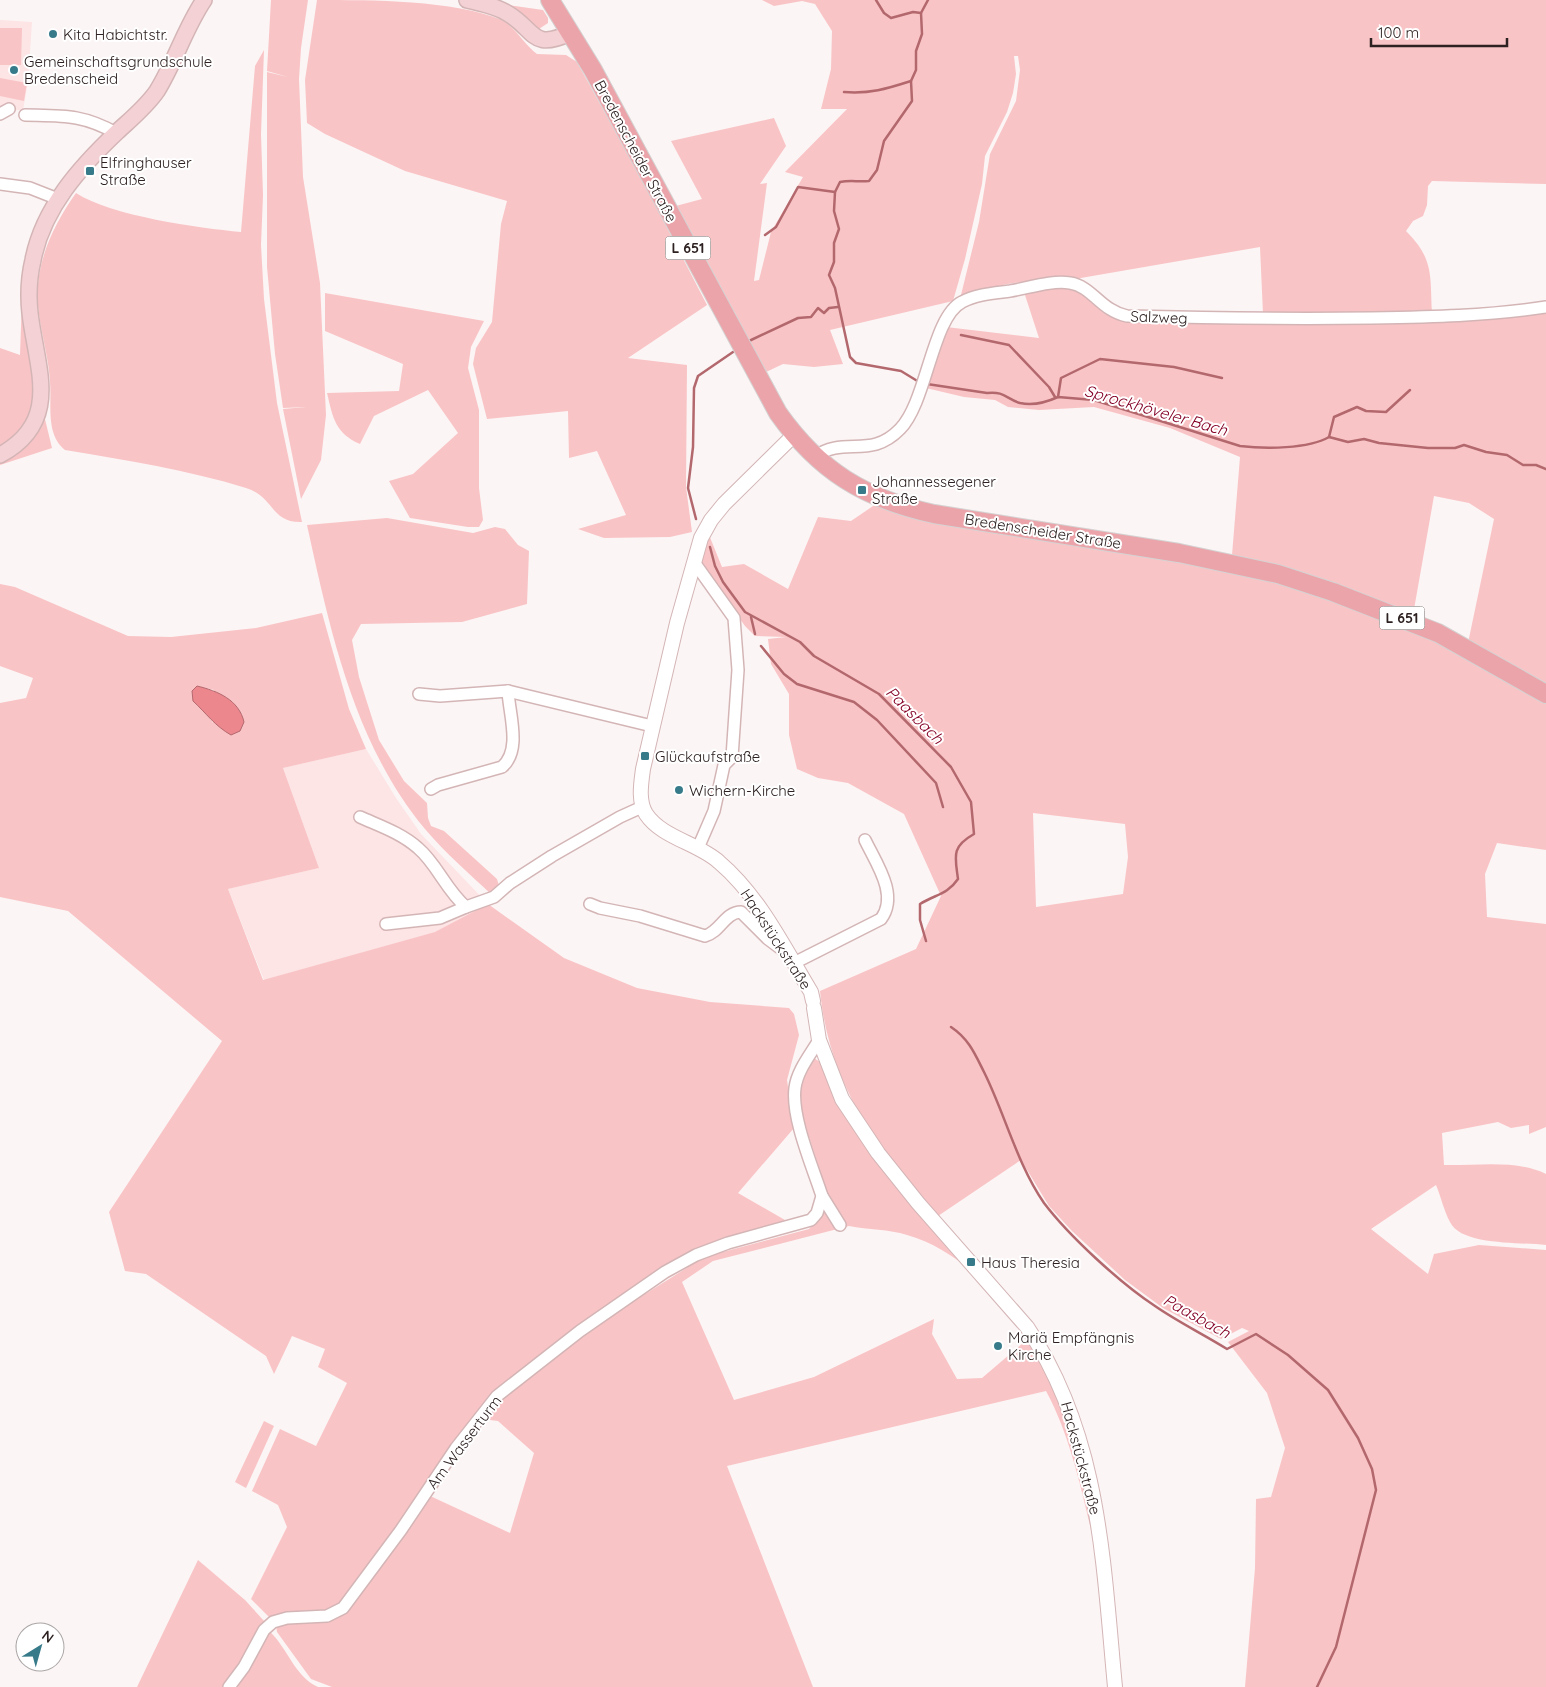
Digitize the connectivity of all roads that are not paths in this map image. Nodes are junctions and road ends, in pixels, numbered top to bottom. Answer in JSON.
{"nodes":[{"id":1,"x":204,"y":0,"type":"edge"},
{"id":2,"x":467,"y":0,"type":"edge"},
{"id":3,"x":550,"y":0,"type":"edge"},
{"id":4,"x":570,"y":33,"type":"junction"},
{"id":5,"x":25,"y":115,"type":"dead end"},
{"id":6,"x":116,"y":133,"type":"junction"},
{"id":7,"x":0,"y":184,"type":"edge"},
{"id":8,"x":58,"y":199,"type":"junction"},
{"id":9,"x":1546,"y":307,"type":"edge"},
{"id":10,"x":794,"y":435,"type":"junction"},
{"id":11,"x":0,"y":455,"type":"edge"},
{"id":12,"x":814,"y":456,"type":"junction"},
{"id":13,"x":694,"y":562,"type":"junction"},
{"id":14,"x":508,"y":691,"type":"junction"},
{"id":15,"x":419,"y":694,"type":"dead end"},
{"id":16,"x":1546,"y":694,"type":"edge"},
{"id":17,"x":652,"y":726,"type":"junction"},
{"id":18,"x":431,"y":789,"type":"dead end"},
{"id":19,"x":642,"y":807,"type":"junction"},
{"id":20,"x":360,"y":817,"type":"dead end"},
{"id":21,"x":865,"y":840,"type":"dead end"},
{"id":22,"x":698,"y":848,"type":"junction"},
{"id":23,"x":590,"y":904,"type":"dead end"},
{"id":24,"x":466,"y":907,"type":"junction"},
{"id":25,"x":386,"y":924,"type":"dead end"},
{"id":26,"x":791,"y":959,"type":"junction"},
{"id":27,"x":819,"y":1040,"type":"junction"},
{"id":28,"x":822,"y":1196,"type":"junction"},
{"id":29,"x":840,"y":1225,"type":"dead end"},
{"id":30,"x":229,"y":1687,"type":"edge"},
{"id":31,"x":1115,"y":1687,"type":"edge"}],
"edges":[{"from":1,"to":6,"type":"main road"},
{"from":2,"to":4,"type":"main road"},
{"from":3,"to":4,"type":"main road","name":"Bredenscheider Straße","number":"L 651"},
{"from":4,"to":10,"type":"main road","name":"Bredenscheider Straße","number":"L 651"},
{"from":5,"to":6,"type":"street"},
{"from":6,"to":8,"type":"main road"},
{"from":7,"to":8,"type":"street"},
{"from":8,"to":11,"type":"main road"},
{"from":9,"to":12,"type":"street","name":"Salzweg"},
{"from":10,"to":12,"type":"main road","name":"Bredenscheider Straße","number":"L 651"},
{"from":10,"to":13,"type":"street"},
{"from":12,"to":16,"type":"main road","name":"Bredenscheider Straße","number":"L 651"},
{"from":13,"to":17,"type":"street"},
{"from":13,"to":22,"type":"street"},
{"from":14,"to":15,"type":"street"},
{"from":14,"to":17,"type":"street"},
{"from":14,"to":18,"type":"street"},
{"from":17,"to":19,"type":"street"},
{"from":19,"to":22,"type":"street","name":"Hackstückstraße"},
{"from":19,"to":24,"type":"street"},
{"from":20,"to":24,"type":"street"},
{"from":21,"to":26,"type":"street"},
{"from":22,"to":26,"type":"street","name":"Hackstückstraße"},
{"from":23,"to":26,"type":"street"},
{"from":24,"to":25,"type":"street"},
{"from":26,"to":27,"type":"street","name":"Hackstückstraße"},
{"from":27,"to":28,"type":"street"},
{"from":27,"to":31,"type":"street","name":"Hackstückstraße"},
{"from":28,"to":29,"type":"street"},
{"from":28,"to":30,"type":"street","name":"Am Wasserturm"}]}
